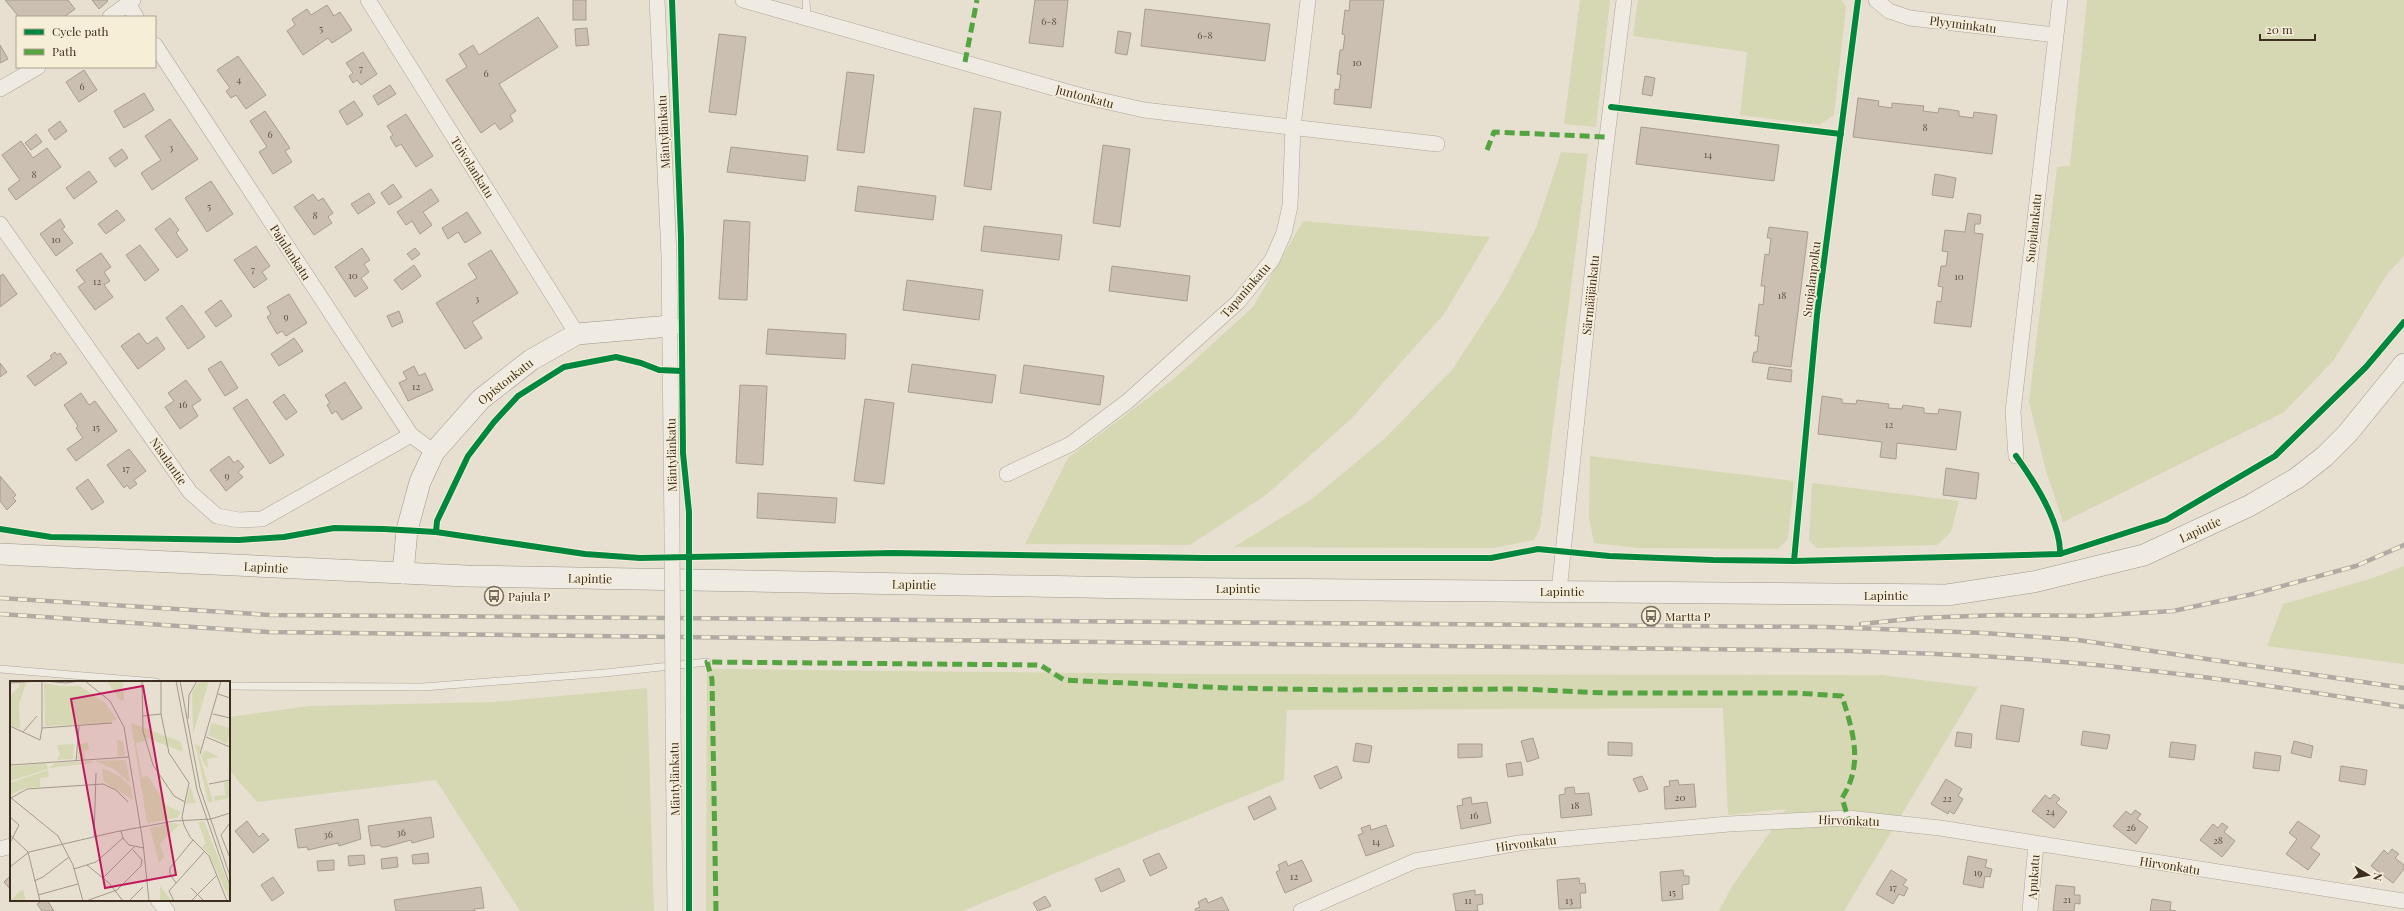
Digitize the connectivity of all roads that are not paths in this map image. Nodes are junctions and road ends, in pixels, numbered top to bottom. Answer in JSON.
{"nodes":[{"id":1,"x":368,"y":0,"type":"edge"},
{"id":2,"x":657,"y":0,"type":"edge"},
{"id":3,"x":743,"y":0,"type":"edge"},
{"id":4,"x":806,"y":0,"type":"edge"},
{"id":5,"x":1308,"y":0,"type":"edge"},
{"id":6,"x":1624,"y":0,"type":"edge"},
{"id":7,"x":1876,"y":0,"type":"edge"},
{"id":8,"x":2060,"y":0,"type":"edge"},
{"id":9,"x":133,"y":7,"type":"edge"},
{"id":10,"x":112,"y":16,"type":"edge"},
{"id":11,"x":807,"y":18,"type":"junction"},
{"id":12,"x":2055,"y":36,"type":"junction"},
{"id":13,"x":156,"y":47,"type":"edge"},
{"id":14,"x":36,"y":68,"type":"edge"},
{"id":15,"x":0,"y":89,"type":"edge"},
{"id":16,"x":1293,"y":127,"type":"junction"},
{"id":17,"x":1437,"y":144,"type":"dead end"},
{"id":18,"x":0,"y":224,"type":"edge"},
{"id":19,"x":670,"y":326,"type":"junction"},
{"id":20,"x":577,"y":334,"type":"junction"},
{"id":21,"x":2404,"y":364,"type":"edge"},
{"id":22,"x":411,"y":435,"type":"junction"},
{"id":23,"x":434,"y":452,"type":"junction"},
{"id":24,"x":2016,"y":456,"type":"dead end"},
{"id":25,"x":1007,"y":474,"type":"dead end"},
{"id":26,"x":0,"y":554,"type":"edge"},
{"id":27,"x":403,"y":573,"type":"junction"},
{"id":28,"x":1559,"y":591,"type":"junction"},
{"id":29,"x":707,"y":662,"type":"dead end"},
{"id":30,"x":0,"y":669,"type":"edge"},
{"id":31,"x":144,"y":681,"type":"edge"},
{"id":32,"x":230,"y":686,"type":"edge"},
{"id":33,"x":2036,"y":844,"type":"junction"},
{"id":34,"x":10,"y":846,"type":"edge"},
{"id":35,"x":0,"y":849,"type":"edge"},
{"id":36,"x":159,"y":901,"type":"edge"},
{"id":37,"x":2404,"y":901,"type":"edge"},
{"id":38,"x":167,"y":911,"type":"edge"},
{"id":39,"x":675,"y":911,"type":"edge"},
{"id":40,"x":1301,"y":911,"type":"edge"},
{"id":41,"x":2030,"y":911,"type":"edge"}],
"edges":[{"from":1,"to":20,"type":"street","name":"Toivolankatu"},
{"from":2,"to":19,"type":"street","name":"Mäntylänkatu"},
{"from":3,"to":11,"type":"street","name":"Juntonkatu"},
{"from":4,"to":11,"type":"lane"},
{"from":5,"to":16,"type":"street","name":"Tapaninkatu"},
{"from":6,"to":28,"type":"street","name":"Särmääjänkatu"},
{"from":7,"to":12,"type":"street","name":"Plyyminkatu"},
{"from":8,"to":12,"type":"street","name":"Suojalankatu"},
{"from":9,"to":10,"type":"street"},
{"from":11,"to":16,"type":"street","name":"Juntonkatu"},
{"from":12,"to":24,"type":"street","name":"Suojalankatu"},
{"from":13,"to":22,"type":"street","name":"Pajulankatu"},
{"from":14,"to":15,"type":"street"},
{"from":16,"to":17,"type":"street","name":"Juntonkatu"},
{"from":16,"to":25,"type":"street","name":"Tapaninkatu"},
{"from":18,"to":22,"type":"street","name":"Nisulantie"},
{"from":19,"to":20,"type":"main road","name":"Opistonkatu"},
{"from":19,"to":39,"type":"street","name":"Mäntylänkatu","bridge":true},
{"from":20,"to":23,"type":"main road","name":"Opistonkatu"},
{"from":21,"to":28,"type":"main road","name":"Lapintie"},
{"from":22,"to":23,"type":"street","name":"Pajulankatu"},
{"from":23,"to":27,"type":"main road","name":"Opistonkatu"},
{"from":26,"to":27,"type":"main road","name":"Lapintie"},
{"from":27,"to":28,"type":"main road","name":"Lapintie"},
{"from":29,"to":32,"type":"lane"},
{"from":30,"to":31,"type":"lane"},
{"from":33,"to":37,"type":"street","name":"Hirvonkatu"},
{"from":33,"to":40,"type":"street","name":"Hirvonkatu"},
{"from":33,"to":41,"type":"street","name":"Apukatu"},
{"from":34,"to":35,"type":"street"},
{"from":36,"to":38,"type":"street"}]}
